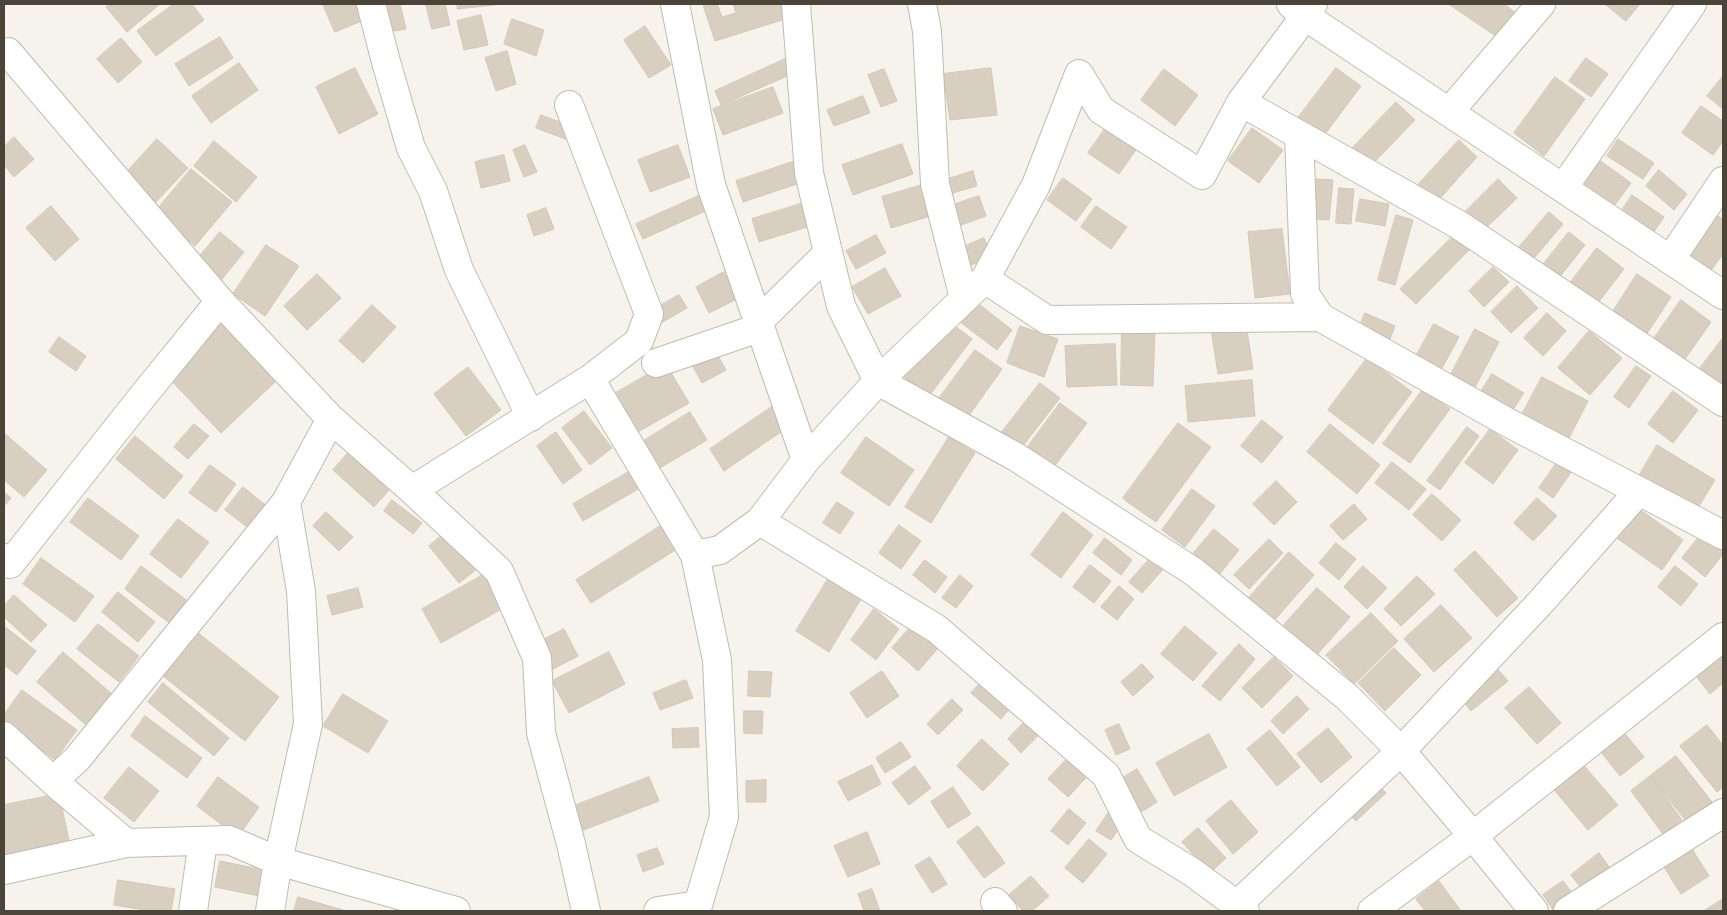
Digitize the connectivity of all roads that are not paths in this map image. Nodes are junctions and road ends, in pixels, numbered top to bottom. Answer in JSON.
{"nodes":[{"id":1,"x":371,"y":4,"type":"edge"},
{"id":2,"x":675,"y":4,"type":"edge"},
{"id":3,"x":796,"y":4,"type":"edge"},
{"id":4,"x":922,"y":4,"type":"edge"},
{"id":5,"x":1541,"y":4,"type":"edge"},
{"id":6,"x":1692,"y":4,"type":"edge"},
{"id":7,"x":1303,"y":8,"type":"edge"},
{"id":8,"x":5,"y":52,"type":"edge"},
{"id":9,"x":1241,"y":102,"type":"junction"},
{"id":10,"x":569,"y":105,"type":"dead end"},
{"id":11,"x":1449,"y":112,"type":"junction"},
{"id":12,"x":1299,"y":135,"type":"junction"},
{"id":13,"x":1723,"y":181,"type":"edge"},
{"id":14,"x":1562,"y":188,"type":"junction"},
{"id":15,"x":828,"y":252,"type":"junction"},
{"id":16,"x":1670,"y":260,"type":"junction"},
{"id":17,"x":985,"y":279,"type":"junction"},
{"id":18,"x":1723,"y":295,"type":"edge"},
{"id":19,"x":964,"y":298,"type":"junction"},
{"id":20,"x":220,"y":301,"type":"junction"},
{"id":21,"x":1320,"y":317,"type":"junction"},
{"id":22,"x":759,"y":323,"type":"junction"},
{"id":23,"x":656,"y":364,"type":"dead end"},
{"id":24,"x":590,"y":379,"type":"junction"},
{"id":25,"x":878,"y":381,"type":"junction"},
{"id":26,"x":1723,"y":402,"type":"edge"},
{"id":27,"x":531,"y":417,"type":"junction"},
{"id":28,"x":331,"y":419,"type":"junction"},
{"id":29,"x":806,"y":460,"type":"junction"},
{"id":30,"x":412,"y":490,"type":"junction"},
{"id":31,"x":1639,"y":491,"type":"junction"},
{"id":32,"x":286,"y":502,"type":"junction"},
{"id":33,"x":760,"y":521,"type":"junction"},
{"id":34,"x":1723,"y":535,"type":"edge"},
{"id":35,"x":695,"y":555,"type":"junction"},
{"id":36,"x":6,"y":565,"type":"edge"},
{"id":37,"x":1723,"y":637,"type":"edge"},
{"id":38,"x":4,"y":736,"type":"edge"},
{"id":39,"x":1401,"y":751,"type":"junction"},
{"id":40,"x":53,"y":781,"type":"junction"},
{"id":41,"x":1723,"y":813,"type":"edge"},
{"id":42,"x":1473,"y":836,"type":"junction"},
{"id":43,"x":203,"y":841,"type":"junction"},
{"id":44,"x":126,"y":843,"type":"junction"},
{"id":45,"x":278,"y":861,"type":"junction"},
{"id":46,"x":4,"y":870,"type":"edge"},
{"id":47,"x":701,"y":908,"type":"edge"},
{"id":48,"x":1241,"y":908,"type":"edge"},
{"id":49,"x":193,"y":911,"type":"edge"},
{"id":50,"x":270,"y":911,"type":"edge"},
{"id":51,"x":456,"y":911,"type":"edge"},
{"id":52,"x":586,"y":911,"type":"edge"},
{"id":53,"x":658,"y":911,"type":"edge"},
{"id":54,"x":1372,"y":911,"type":"edge"},
{"id":55,"x":1534,"y":911,"type":"edge"},
{"id":56,"x":1568,"y":911,"type":"edge"}],
"edges":[{"from":1,"to":27,"type":"street"},
{"from":2,"to":22,"type":"street"},
{"from":3,"to":15,"type":"street"},
{"from":4,"to":19,"type":"street"},
{"from":5,"to":11,"type":"street"},
{"from":6,"to":14,"type":"street"},
{"from":7,"to":9,"type":"street"},
{"from":7,"to":11,"type":"street"},
{"from":8,"to":20,"type":"street"},
{"from":9,"to":12,"type":"street"},
{"from":9,"to":17,"type":"street"},
{"from":10,"to":24,"type":"street"},
{"from":11,"to":14,"type":"street"},
{"from":12,"to":21,"type":"street"},
{"from":12,"to":26,"type":"street"},
{"from":13,"to":16,"type":"street"},
{"from":14,"to":16,"type":"street"},
{"from":15,"to":22,"type":"street"},
{"from":15,"to":25,"type":"street"},
{"from":16,"to":18,"type":"street"},
{"from":17,"to":19,"type":"street"},
{"from":17,"to":21,"type":"street"},
{"from":19,"to":25,"type":"street"},
{"from":20,"to":28,"type":"street"},
{"from":20,"to":36,"type":"street"},
{"from":21,"to":31,"type":"street"},
{"from":22,"to":23,"type":"street"},
{"from":22,"to":29,"type":"street"},
{"from":24,"to":27,"type":"street"},
{"from":24,"to":35,"type":"street"},
{"from":25,"to":29,"type":"street"},
{"from":25,"to":39,"type":"street"},
{"from":27,"to":30,"type":"street"},
{"from":28,"to":30,"type":"street"},
{"from":28,"to":32,"type":"street"},
{"from":29,"to":33,"type":"street"},
{"from":30,"to":52,"type":"street"},
{"from":31,"to":34,"type":"street"},
{"from":31,"to":39,"type":"street"},
{"from":32,"to":40,"type":"street"},
{"from":32,"to":45,"type":"street"},
{"from":33,"to":35,"type":"street"},
{"from":33,"to":48,"type":"street"},
{"from":35,"to":47,"type":"street"},
{"from":37,"to":42,"type":"street"},
{"from":38,"to":40,"type":"street"},
{"from":39,"to":42,"type":"street"},
{"from":39,"to":48,"type":"street"},
{"from":40,"to":44,"type":"street"},
{"from":41,"to":56,"type":"street"},
{"from":42,"to":54,"type":"street"},
{"from":42,"to":55,"type":"street"},
{"from":43,"to":44,"type":"street"},
{"from":43,"to":45,"type":"street"},
{"from":43,"to":49,"type":"street"},
{"from":44,"to":46,"type":"street"},
{"from":45,"to":50,"type":"street"},
{"from":45,"to":51,"type":"street"},
{"from":47,"to":53,"type":"street"}]}
